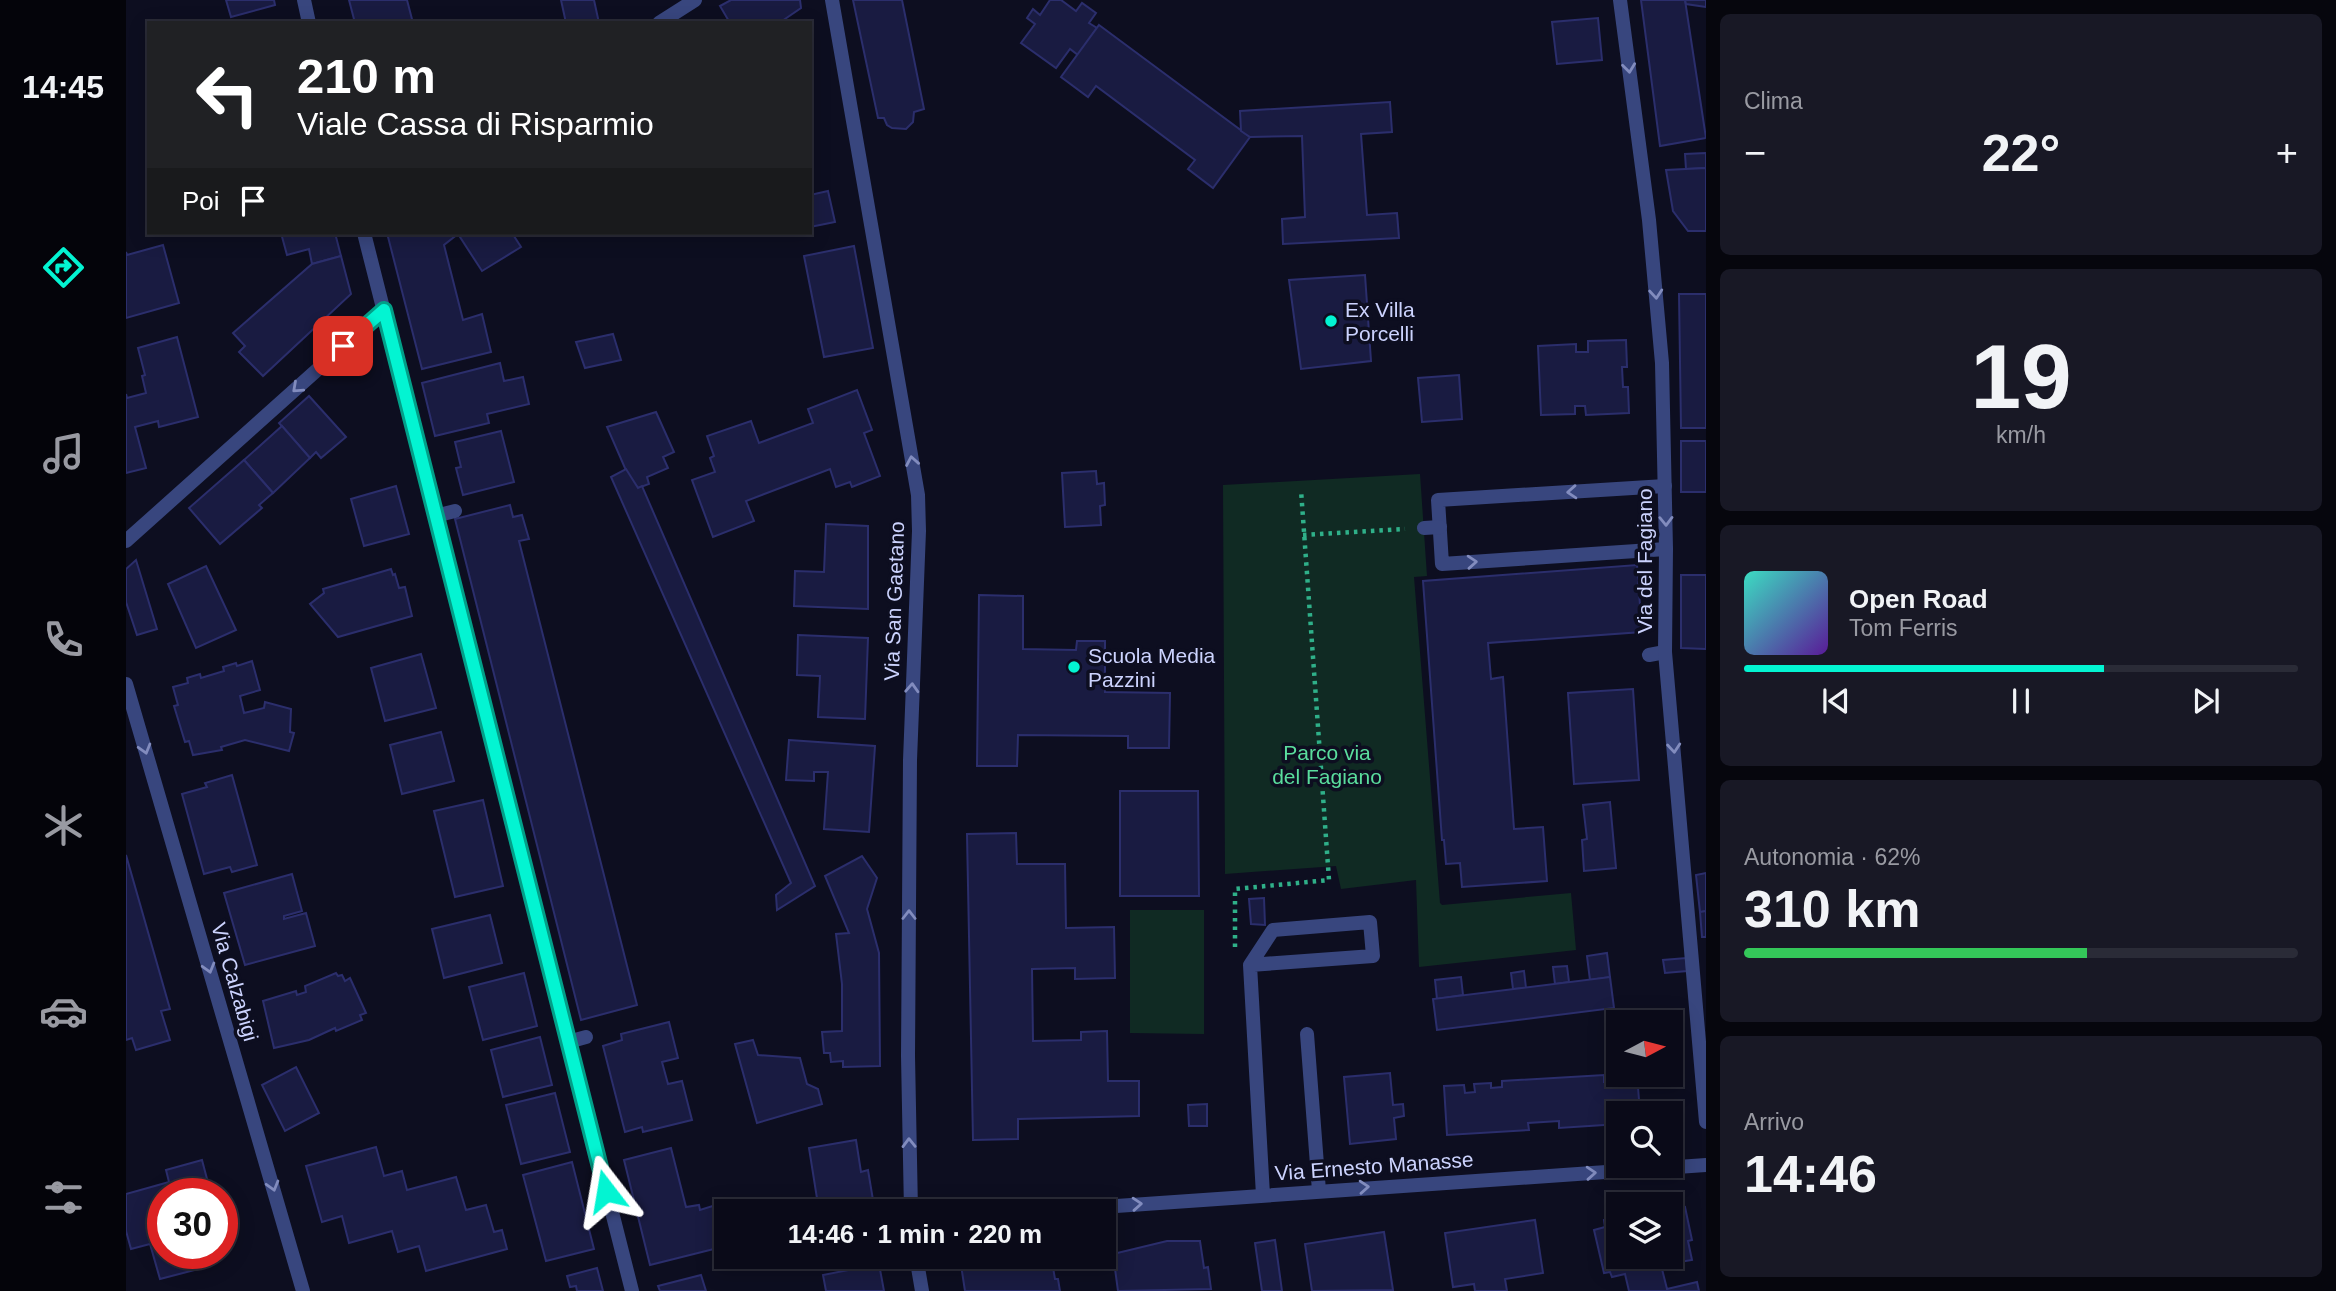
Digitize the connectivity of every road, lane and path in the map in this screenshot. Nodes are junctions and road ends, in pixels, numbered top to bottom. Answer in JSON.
{"nodes":[{"id":1,"x":303,"y":0,"type":"edge"},
{"id":2,"x":695,"y":0,"type":"edge"},
{"id":3,"x":832,"y":0,"type":"edge"},
{"id":4,"x":1620,"y":0,"type":"edge"},
{"id":5,"x":308,"y":21,"type":"edge"},
{"id":6,"x":662,"y":21,"type":"edge"},
{"id":7,"x":365,"y":235,"type":"edge"},
{"id":8,"x":384,"y":310,"type":"junction"},
{"id":9,"x":1665,"y":486,"type":"junction"},
{"id":10,"x":1301,"y":490,"type":"dead end"},
{"id":11,"x":455,"y":511,"type":"dead end"},
{"id":12,"x":435,"y":516,"type":"junction"},
{"id":13,"x":1440,"y":527,"type":"junction"},
{"id":14,"x":1424,"y":528,"type":"joint"},
{"id":15,"x":1303,"y":535,"type":"junction"},
{"id":16,"x":126,"y":541,"type":"edge"},
{"id":17,"x":1666,"y":549,"type":"junction"},
{"id":18,"x":1665,"y":652,"type":"junction"},
{"id":19,"x":1649,"y":655,"type":"dead end"},
{"id":20,"x":126,"y":684,"type":"edge"},
{"id":21,"x":1329,"y":867,"type":"dead end"},
{"id":22,"x":1250,"y":965,"type":"junction"},
{"id":23,"x":1307,"y":1034,"type":"dead end"},
{"id":24,"x":586,"y":1037,"type":"dead end"},
{"id":25,"x":568,"y":1042,"type":"junction"},
{"id":26,"x":1706,"y":1122,"type":"edge"},
{"id":27,"x":1706,"y":1165,"type":"edge"},
{"id":28,"x":1320,"y":1191,"type":"junction"},
{"id":29,"x":1263,"y":1195,"type":"junction"},
{"id":30,"x":911,"y":1199,"type":"edge"},
{"id":31,"x":1116,"y":1206,"type":"edge"},
{"id":32,"x":918,"y":1269,"type":"edge"},
{"id":33,"x":303,"y":1291,"type":"edge"},
{"id":34,"x":632,"y":1291,"type":"edge"},
{"id":35,"x":922,"y":1291,"type":"edge"}],
"edges":[{"from":1,"to":5,"type":"street"},
{"from":2,"to":6,"type":"street"},
{"from":30,"to":3,"type":"street","name":"Via San Gaetano","one_way":true},
{"from":4,"to":9,"type":"street","name":"Via del Fagiano","one_way":true},
{"from":7,"to":8,"type":"street"},
{"from":8,"to":12,"type":"street"},
{"from":8,"to":16,"type":"street","one_way":true},
{"from":9,"to":13,"type":"street","one_way":true},
{"from":9,"to":17,"type":"street","name":"Via del Fagiano","one_way":true},
{"from":10,"to":15,"type":"path"},
{"from":11,"to":12,"type":"street"},
{"from":12,"to":25,"type":"street"},
{"from":13,"to":14,"type":"street"},
{"from":13,"to":17,"type":"street","one_way":true},
{"from":14,"to":15,"type":"path"},
{"from":15,"to":21,"type":"path"},
{"from":17,"to":18,"type":"street","name":"Via del Fagiano"},
{"from":18,"to":19,"type":"street"},
{"from":18,"to":26,"type":"street","name":"Via del Fagiano","one_way":true},
{"from":20,"to":33,"type":"street","name":"Via Calzabigi","one_way":true},
{"from":22,"to":22,"type":"street"},
{"from":22,"to":29,"type":"street"},
{"from":23,"to":28,"type":"street"},
{"from":24,"to":25,"type":"street"},
{"from":25,"to":34,"type":"street"},
{"from":28,"to":27,"type":"street","name":"Via Ernesto Manasse","one_way":true},
{"from":28,"to":29,"type":"street","name":"Via Ernesto Manasse"},
{"from":31,"to":29,"type":"street","name":"Via Ernesto Manasse","one_way":true},
{"from":32,"to":35,"type":"street"}]}
